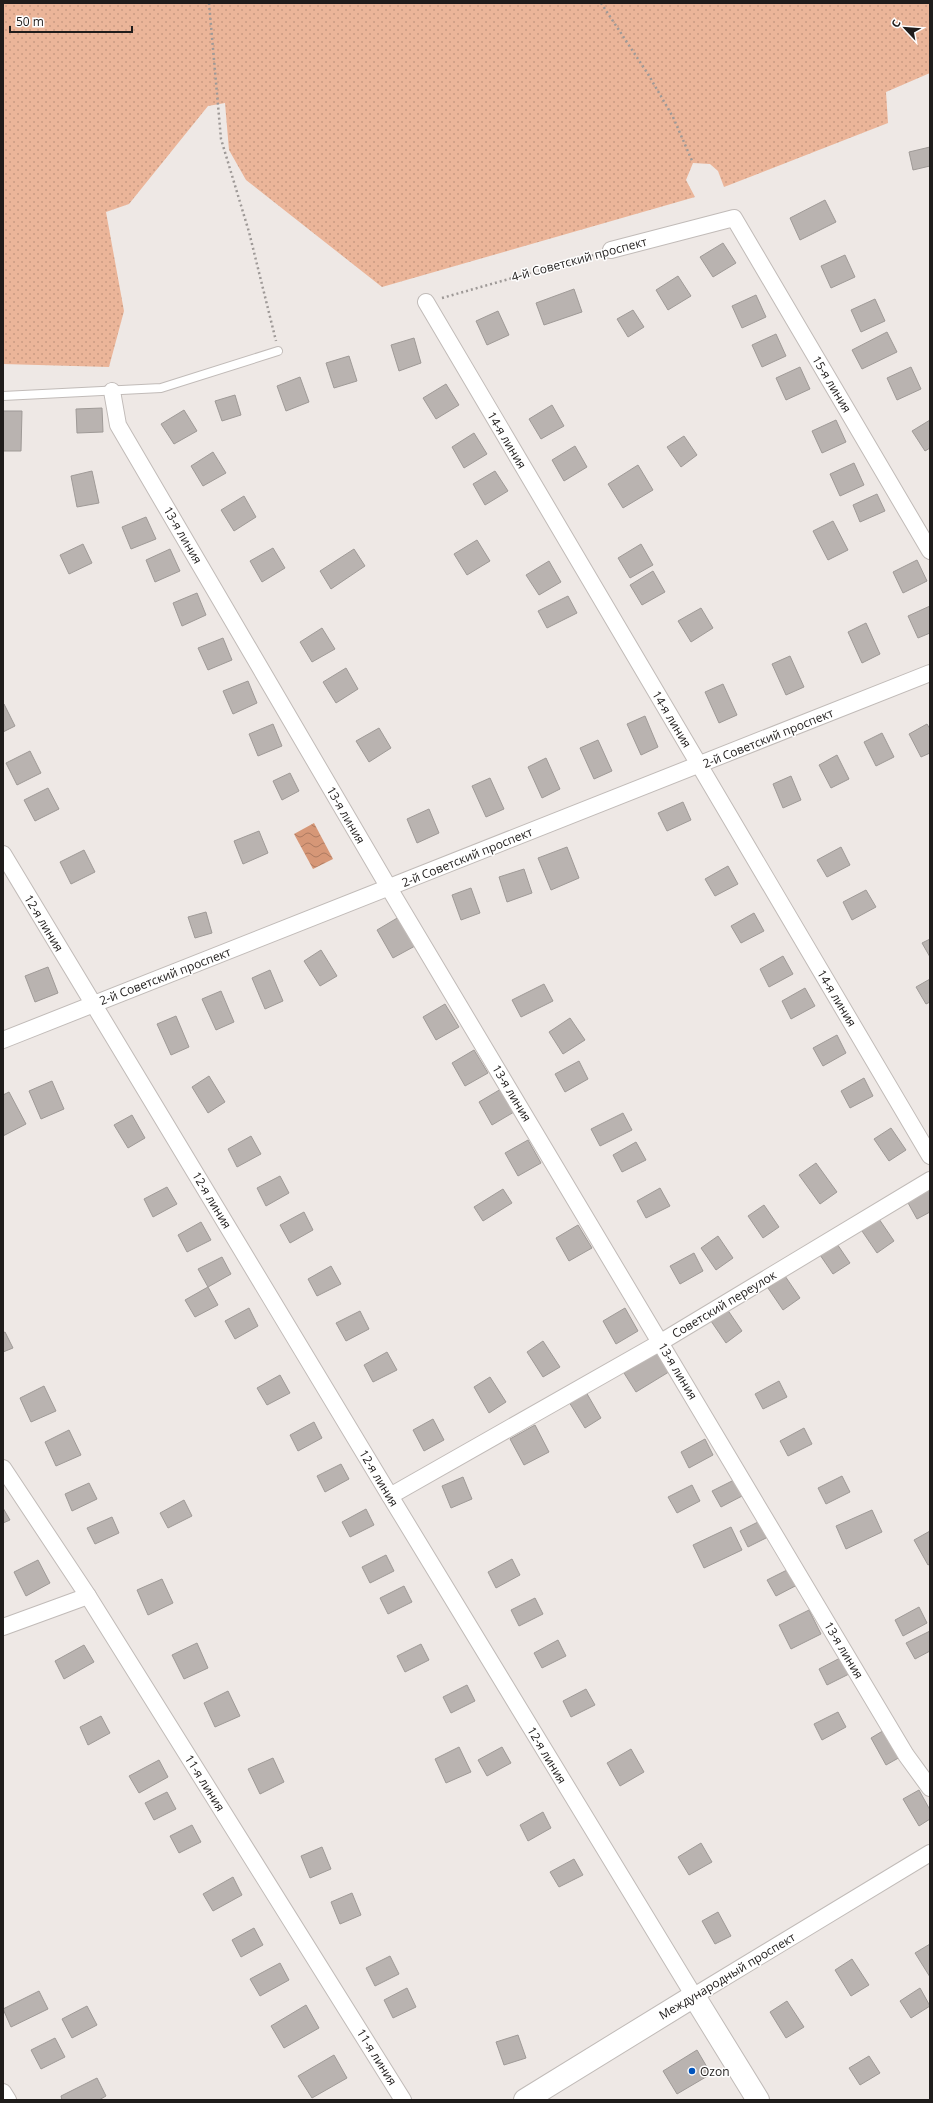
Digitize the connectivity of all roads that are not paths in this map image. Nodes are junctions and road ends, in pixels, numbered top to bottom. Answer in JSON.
{"nodes":[{"id":1,"x":734,"y":218,"type":"joint"},
{"id":2,"x":611,"y":250,"type":"road end"},
{"id":3,"x":426,"y":302,"type":"road end"},
{"id":4,"x":278,"y":351,"type":"road end"},
{"id":5,"x":112,"y":391,"type":"junction"},
{"id":6,"x":3,"y":396,"type":"edge"},
{"id":7,"x":930,"y":551,"type":"edge"},
{"id":8,"x":930,"y":673,"type":"edge"},
{"id":9,"x":699,"y":765,"type":"junction"},
{"id":10,"x":3,"y":854,"type":"edge"},
{"id":11,"x":389,"y":888,"type":"junction"},
{"id":12,"x":93,"y":1004,"type":"junction"},
{"id":13,"x":3,"y":1040,"type":"edge"},
{"id":14,"x":930,"y":1156,"type":"edge"},
{"id":15,"x":930,"y":1180,"type":"edge"},
{"id":16,"x":661,"y":1342,"type":"junction"},
{"id":17,"x":3,"y":1468,"type":"edge"},
{"id":18,"x":390,"y":1496,"type":"junction"},
{"id":19,"x":88,"y":1596,"type":"junction"},
{"id":20,"x":3,"y":1627,"type":"edge"},
{"id":21,"x":930,"y":1788,"type":"edge"},
{"id":22,"x":930,"y":1853,"type":"edge"},
{"id":23,"x":694,"y":1996,"type":"junction"},
{"id":24,"x":3,"y":2092,"type":"edge"},
{"id":25,"x":8,"y":2100,"type":"edge"},
{"id":26,"x":403,"y":2100,"type":"edge"},
{"id":27,"x":526,"y":2100,"type":"edge"},
{"id":28,"x":758,"y":2100,"type":"edge"}],
"edges":[{"from":1,"to":2,"type":"street","name":"4-й Советский проспект"},
{"from":1,"to":7,"type":"street","name":"15-я линия"},
{"from":3,"to":9,"type":"street","name":"14-я линия"},
{"from":4,"to":5,"type":"lane"},
{"from":5,"to":6,"type":"lane"},
{"from":5,"to":11,"type":"street","name":"13-я линия"},
{"from":8,"to":9,"type":"street","name":"2-й Советский проспект"},
{"from":9,"to":11,"type":"street","name":"2-й Советский проспект"},
{"from":9,"to":14,"type":"street","name":"14-я линия"},
{"from":10,"to":12,"type":"street","name":"12-я линия"},
{"from":11,"to":12,"type":"street","name":"2-й Советский проспект"},
{"from":11,"to":16,"type":"street","name":"13-я линия"},
{"from":12,"to":13,"type":"street","name":"2-й Советский проспект"},
{"from":12,"to":18,"type":"street","name":"12-я линия"},
{"from":15,"to":16,"type":"street","name":"Советский переулок"},
{"from":16,"to":18,"type":"street","name":"Советский переулок"},
{"from":16,"to":21,"type":"street","name":"13-я линия"},
{"from":17,"to":19,"type":"street","name":"11-я линия"},
{"from":18,"to":23,"type":"street","name":"12-я линия"},
{"from":19,"to":20,"type":"street"},
{"from":19,"to":26,"type":"street","name":"11-я линия"},
{"from":22,"to":23,"type":"street","name":"Международный проспект"},
{"from":23,"to":27,"type":"street","name":"Международный проспект"},
{"from":23,"to":28,"type":"street","name":"12-я линия"},
{"from":24,"to":25,"type":"street"}]}
